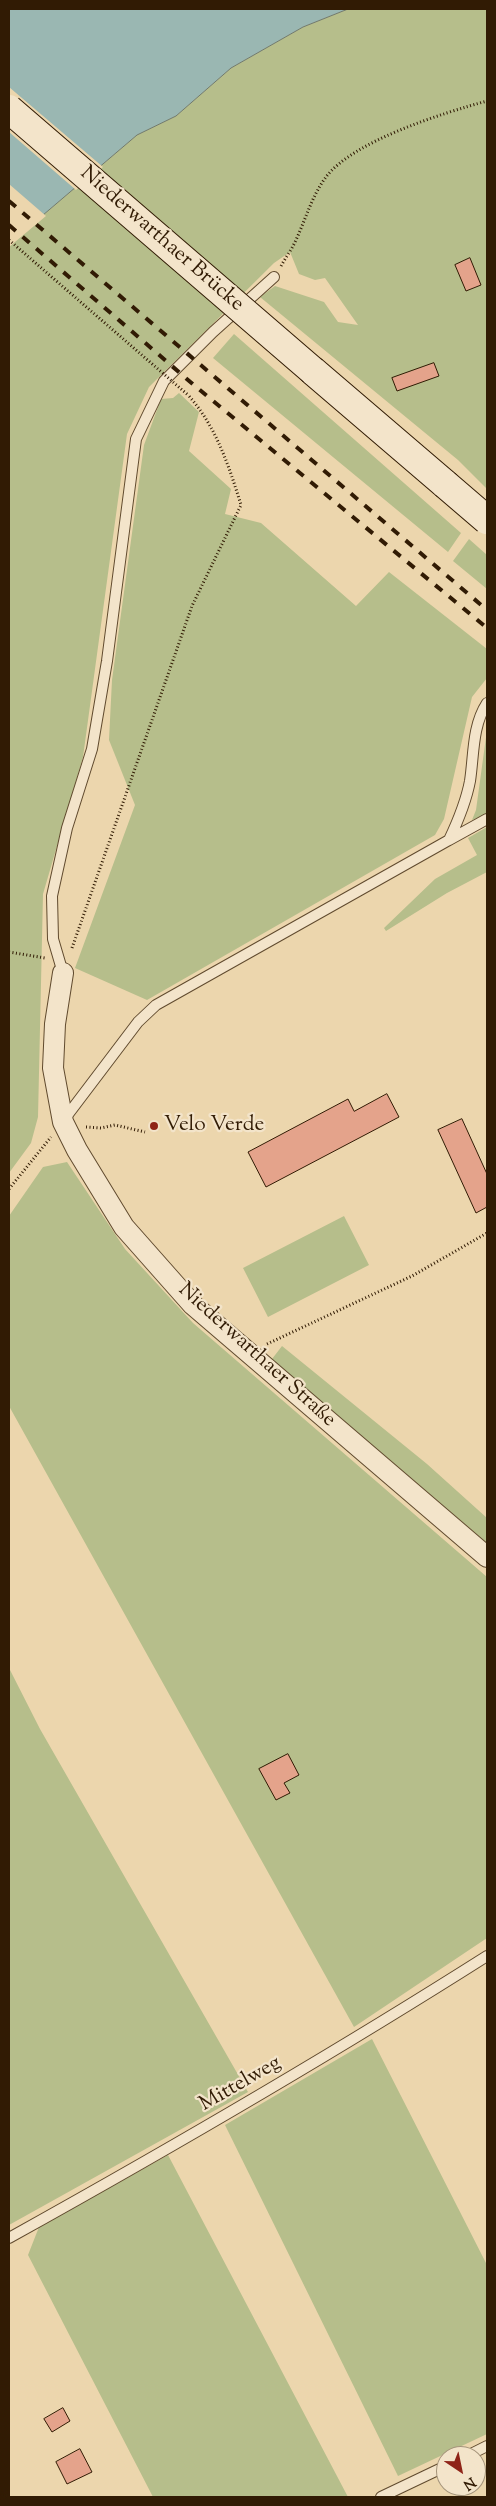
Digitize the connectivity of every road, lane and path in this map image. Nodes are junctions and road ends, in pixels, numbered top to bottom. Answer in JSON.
{"nodes":[{"id":1,"x":487,"y":101,"type":"edge"},
{"id":2,"x":9,"y":109,"type":"edge"},
{"id":3,"x":9,"y":240,"type":"edge"},
{"id":4,"x":274,"y":278,"type":"joint"},
{"id":5,"x":487,"y":520,"type":"edge"},
{"id":6,"x":487,"y":702,"type":"edge"},
{"id":7,"x":487,"y":819,"type":"edge"},
{"id":8,"x":449,"y":840,"type":"junction"},
{"id":9,"x":9,"y":952,"type":"edge"},
{"id":10,"x":61,"y":968,"type":"junction"},
{"id":11,"x":62,"y":1122,"type":"junction"},
{"id":12,"x":87,"y":1127,"type":"dead end"},
{"id":13,"x":145,"y":1132,"type":"dead end"},
{"id":14,"x":9,"y":1189,"type":"edge"},
{"id":15,"x":487,"y":1233,"type":"edge"},
{"id":16,"x":250,"y":1354,"type":"junction"},
{"id":17,"x":487,"y":1557,"type":"edge"},
{"id":18,"x":487,"y":1956,"type":"edge"},
{"id":19,"x":9,"y":2238,"type":"edge"},
{"id":20,"x":436,"y":2471,"type":"edge"},
{"id":21,"x":382,"y":2497,"type":"edge"}],
"edges":[{"from":1,"to":4,"type":"path"},
{"from":2,"to":5,"type":"main road","name":"Niederwarthaer Brücke","bridge":true},
{"from":3,"to":10,"type":"path","bridge":true},
{"from":4,"to":10,"type":"lane"},
{"from":6,"to":8,"type":"lane"},
{"from":7,"to":8,"type":"lane"},
{"from":8,"to":11,"type":"lane"},
{"from":9,"to":10,"type":"path"},
{"from":10,"to":11,"type":"street","name":"Niederwarthaer Straße"},
{"from":11,"to":14,"type":"path"},
{"from":11,"to":16,"type":"street","name":"Niederwarthaer Straße"},
{"from":12,"to":13,"type":"path"},
{"from":15,"to":16,"type":"path"},
{"from":16,"to":17,"type":"street","name":"Niederwarthaer Straße"},
{"from":18,"to":19,"type":"lane","name":"Mittelweg"},
{"from":20,"to":21,"type":"lane"}]}
